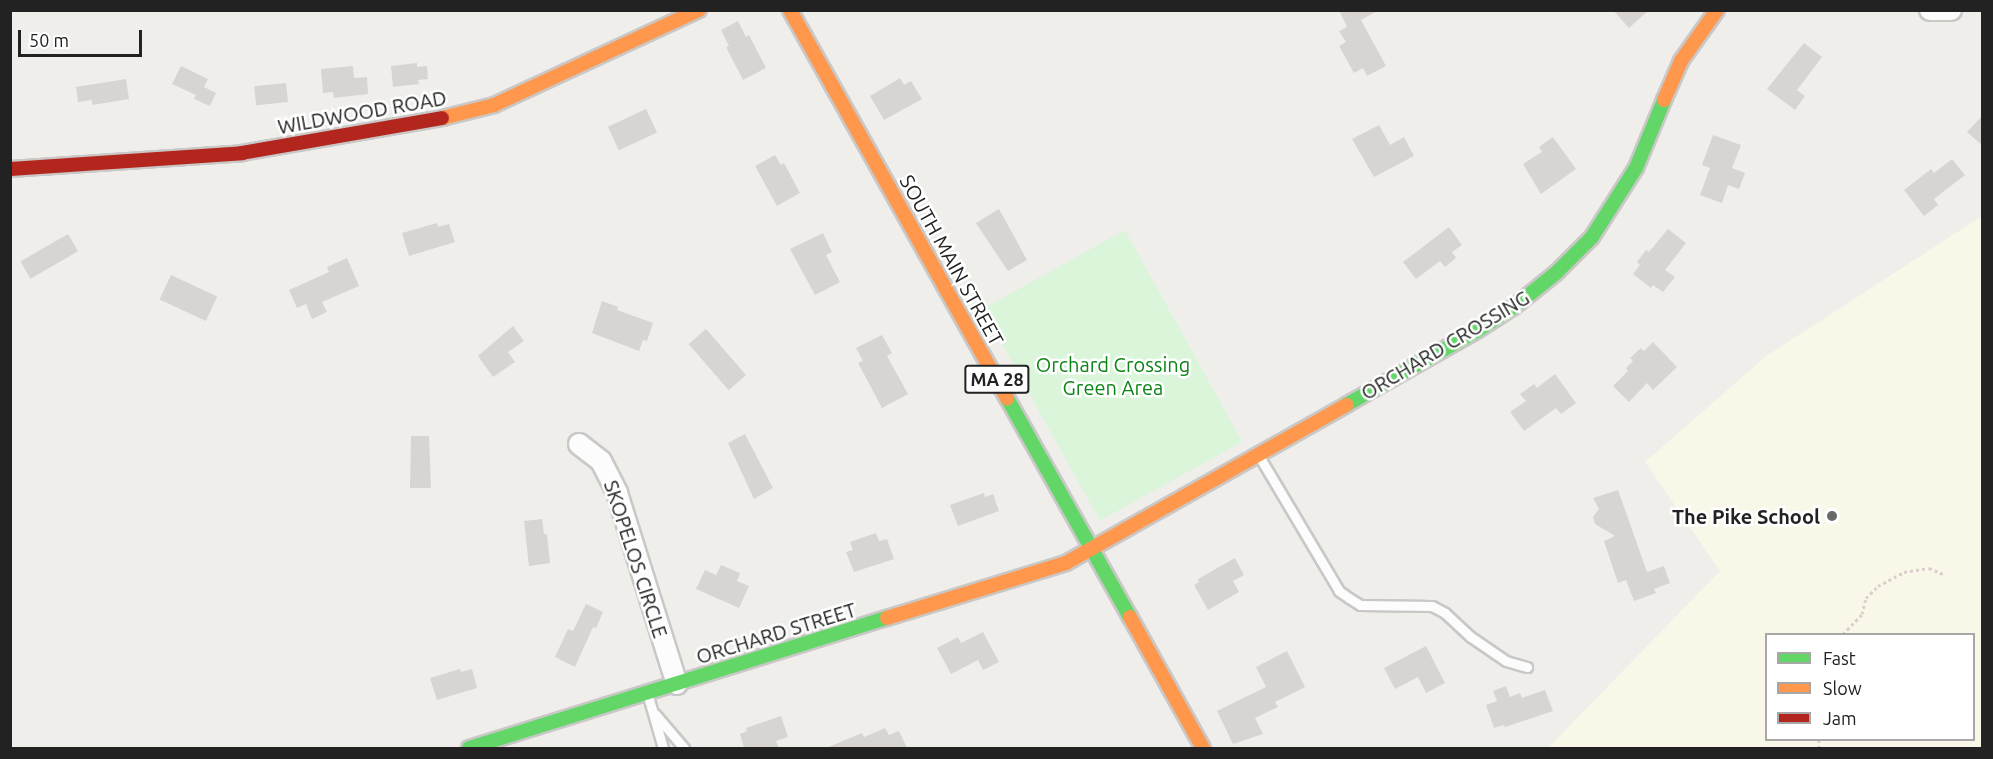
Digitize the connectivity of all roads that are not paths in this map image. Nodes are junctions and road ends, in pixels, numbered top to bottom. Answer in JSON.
{"nodes":[{"id":1,"x":790,"y":10,"type":"edge"},
{"id":2,"x":1717,"y":10,"type":"edge"},
{"id":3,"x":1930,"y":10,"type":"edge"},
{"id":4,"x":1951,"y":10,"type":"edge"},
{"id":5,"x":692,"y":12,"type":"edge"},
{"id":6,"x":10,"y":169,"type":"edge"},
{"id":7,"x":579,"y":444,"type":"dead end"},
{"id":8,"x":1258,"y":454,"type":"junction"},
{"id":9,"x":1092,"y":550,"type":"junction"},
{"id":10,"x":1527,"y":667,"type":"dead end"},
{"id":11,"x":677,"y":684,"type":"junction"},
{"id":12,"x":647,"y":694,"type":"junction"},
{"id":13,"x":655,"y":714,"type":"junction"},
{"id":14,"x":469,"y":748,"type":"edge"},
{"id":15,"x":663,"y":748,"type":"edge"},
{"id":16,"x":684,"y":748,"type":"edge"},
{"id":17,"x":1203,"y":748,"type":"edge"}],
"edges":[{"from":1,"to":9,"type":"street","name":"SOUTH MAIN STREET","number":"MA 28"},
{"from":2,"to":8,"type":"street","name":"ORCHARD CROSSING"},
{"from":3,"to":4,"type":"street"},
{"from":5,"to":6,"type":"street","name":"WILDWOOD ROAD"},
{"from":7,"to":11,"type":"street","name":"SKOPELOS CIRCLE"},
{"from":8,"to":9,"type":"street","name":"ORCHARD CROSSING"},
{"from":8,"to":10,"type":"lane"},
{"from":9,"to":11,"type":"street","name":"ORCHARD STREET"},
{"from":9,"to":17,"type":"street","name":"SOUTH MAIN STREET","number":"MA 28"},
{"from":11,"to":12,"type":"street","name":"ORCHARD STREET"},
{"from":12,"to":13,"type":"lane"},
{"from":12,"to":14,"type":"street","name":"ORCHARD STREET"},
{"from":13,"to":15,"type":"lane"},
{"from":13,"to":16,"type":"lane"}]}
